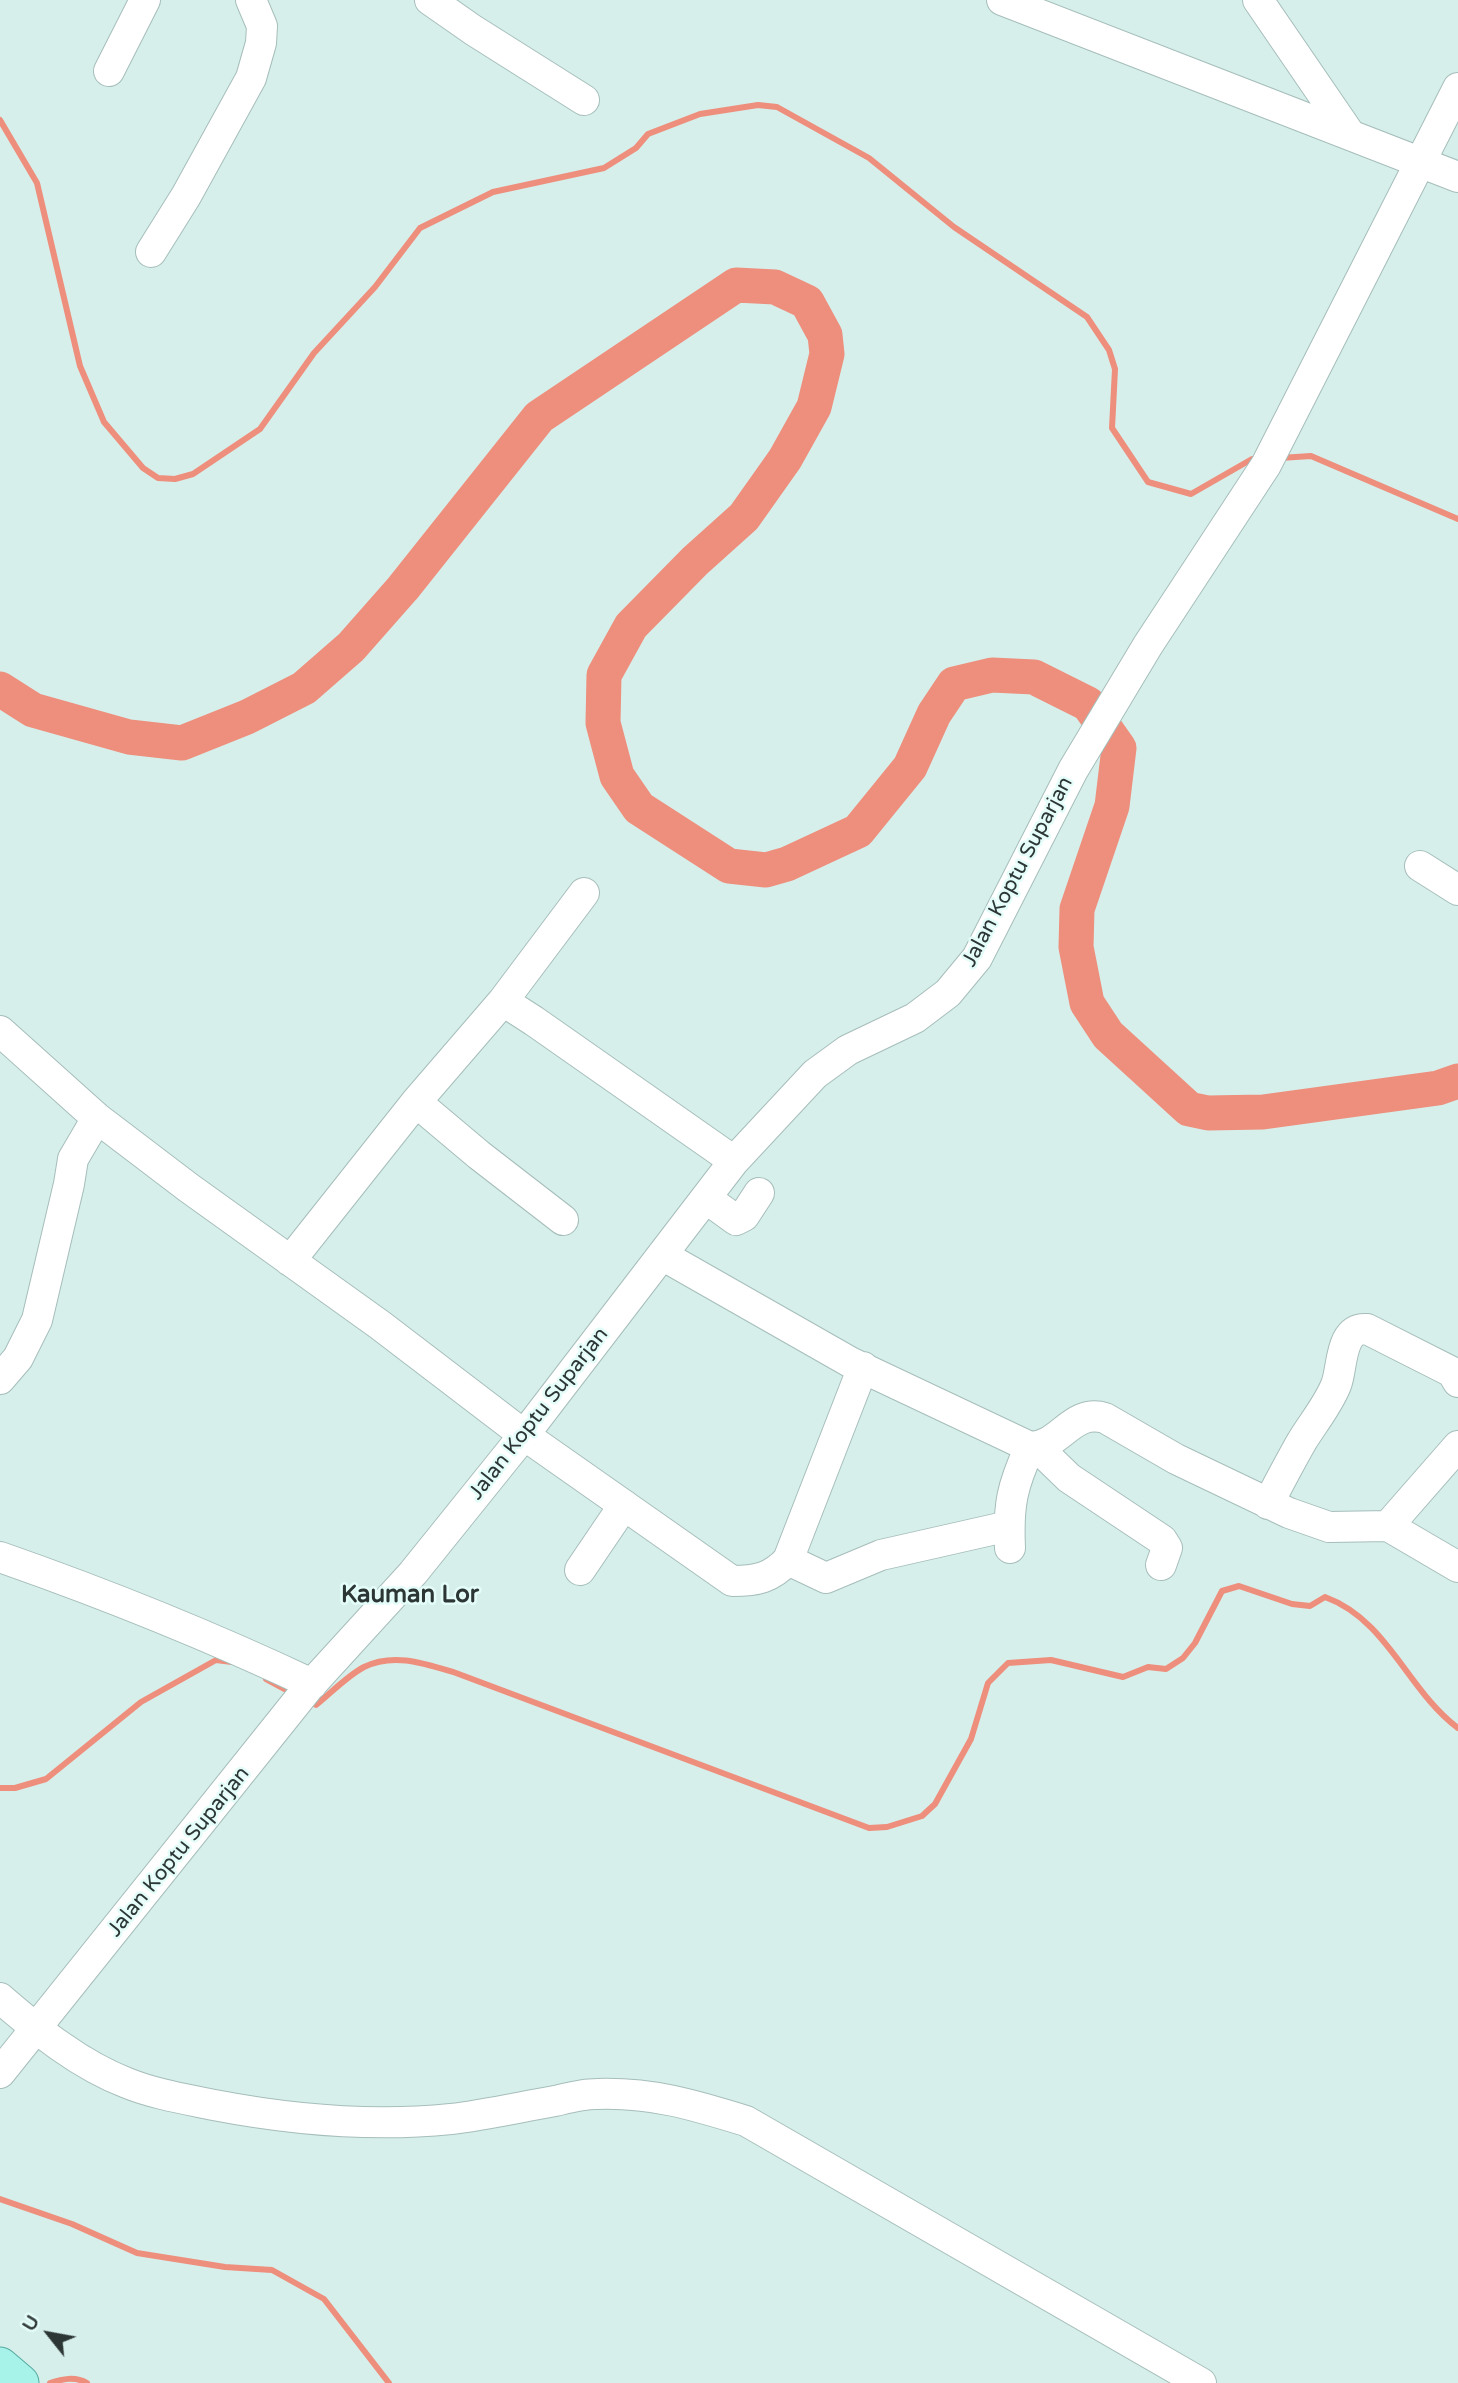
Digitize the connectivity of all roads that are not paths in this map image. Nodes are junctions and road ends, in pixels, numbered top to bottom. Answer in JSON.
{"nodes":[{"id":1,"x":145,"y":0,"type":"edge"},
{"id":2,"x":251,"y":0,"type":"edge"},
{"id":3,"x":430,"y":0,"type":"edge"},
{"id":4,"x":1002,"y":0,"type":"edge"},
{"id":5,"x":1258,"y":0,"type":"edge"},
{"id":6,"x":109,"y":71,"type":"dead end"},
{"id":7,"x":1458,"y":89,"type":"edge"},
{"id":8,"x":583,"y":100,"type":"dead end"},
{"id":9,"x":1349,"y":133,"type":"junction"},
{"id":10,"x":1420,"y":162,"type":"junction"},
{"id":11,"x":1458,"y":177,"type":"edge"},
{"id":12,"x":151,"y":252,"type":"dead end"},
{"id":13,"x":1420,"y":866,"type":"dead end"},
{"id":14,"x":1458,"y":890,"type":"edge"},
{"id":15,"x":584,"y":893,"type":"dead end"},
{"id":16,"x":503,"y":1002,"type":"junction"},
{"id":17,"x":0,"y":1031,"type":"edge"},
{"id":18,"x":416,"y":1102,"type":"junction"},
{"id":19,"x":97,"y":1118,"type":"junction"},
{"id":20,"x":734,"y":1161,"type":"junction"},
{"id":21,"x":759,"y":1193,"type":"dead end"},
{"id":22,"x":707,"y":1199,"type":"junction"},
{"id":23,"x":563,"y":1220,"type":"dead end"},
{"id":24,"x":662,"y":1255,"type":"junction"},
{"id":25,"x":289,"y":1261,"type":"junction"},
{"id":26,"x":863,"y":1367,"type":"junction"},
{"id":27,"x":0,"y":1379,"type":"edge"},
{"id":28,"x":1458,"y":1382,"type":"edge"},
{"id":29,"x":524,"y":1435,"type":"junction"},
{"id":30,"x":1458,"y":1446,"type":"edge"},
{"id":31,"x":1034,"y":1447,"type":"junction"},
{"id":32,"x":1268,"y":1504,"type":"junction"},
{"id":33,"x":624,"y":1505,"type":"junction"},
{"id":34,"x":1388,"y":1525,"type":"junction"},
{"id":35,"x":0,"y":1556,"type":"edge"},
{"id":36,"x":788,"y":1560,"type":"junction"},
{"id":37,"x":1161,"y":1564,"type":"dead end"},
{"id":38,"x":1458,"y":1567,"type":"edge"},
{"id":39,"x":580,"y":1570,"type":"dead end"},
{"id":40,"x":310,"y":1686,"type":"junction"},
{"id":41,"x":0,"y":1998,"type":"edge"},
{"id":42,"x":37,"y":2030,"type":"junction"},
{"id":43,"x":0,"y":2073,"type":"edge"},
{"id":44,"x":0,"y":2366,"type":"edge"},
{"id":45,"x":20,"y":2383,"type":"edge"},
{"id":46,"x":1201,"y":2383,"type":"edge"}],
"edges":[{"from":1,"to":6,"type":"street"},
{"from":2,"to":12,"type":"street"},
{"from":3,"to":8,"type":"street"},
{"from":4,"to":9,"type":"street"},
{"from":5,"to":9,"type":"street"},
{"from":7,"to":10,"type":"street","name":"Jalan Koptu Suparjan"},
{"from":9,"to":10,"type":"street"},
{"from":10,"to":11,"type":"street"},
{"from":10,"to":20,"type":"street","name":"Jalan Koptu Suparjan"},
{"from":13,"to":14,"type":"street"},
{"from":15,"to":16,"type":"street"},
{"from":16,"to":18,"type":"street"},
{"from":16,"to":20,"type":"street"},
{"from":17,"to":19,"type":"street"},
{"from":18,"to":23,"type":"street"},
{"from":18,"to":25,"type":"street"},
{"from":19,"to":25,"type":"street"},
{"from":19,"to":27,"type":"street"},
{"from":20,"to":22,"type":"street","name":"Jalan Koptu Suparjan"},
{"from":21,"to":22,"type":"street"},
{"from":22,"to":24,"type":"street","name":"Jalan Koptu Suparjan"},
{"from":24,"to":26,"type":"street"},
{"from":24,"to":29,"type":"street","name":"Jalan Koptu Suparjan"},
{"from":25,"to":29,"type":"street"},
{"from":26,"to":31,"type":"street"},
{"from":26,"to":36,"type":"street"},
{"from":28,"to":32,"type":"street"},
{"from":29,"to":33,"type":"street"},
{"from":29,"to":40,"type":"street","name":"Jalan Koptu Suparjan"},
{"from":30,"to":34,"type":"street"},
{"from":31,"to":32,"type":"street"},
{"from":31,"to":36,"type":"street"},
{"from":31,"to":37,"type":"street"},
{"from":32,"to":34,"type":"street"},
{"from":33,"to":36,"type":"street"},
{"from":33,"to":39,"type":"street"},
{"from":34,"to":38,"type":"street"},
{"from":35,"to":40,"type":"street"},
{"from":40,"to":42,"type":"street","name":"Jalan Koptu Suparjan"},
{"from":41,"to":42,"type":"street"},
{"from":42,"to":43,"type":"street","name":"Jalan Koptu Suparjan"},
{"from":42,"to":46,"type":"street"},
{"from":44,"to":45,"type":"main road"}]}
